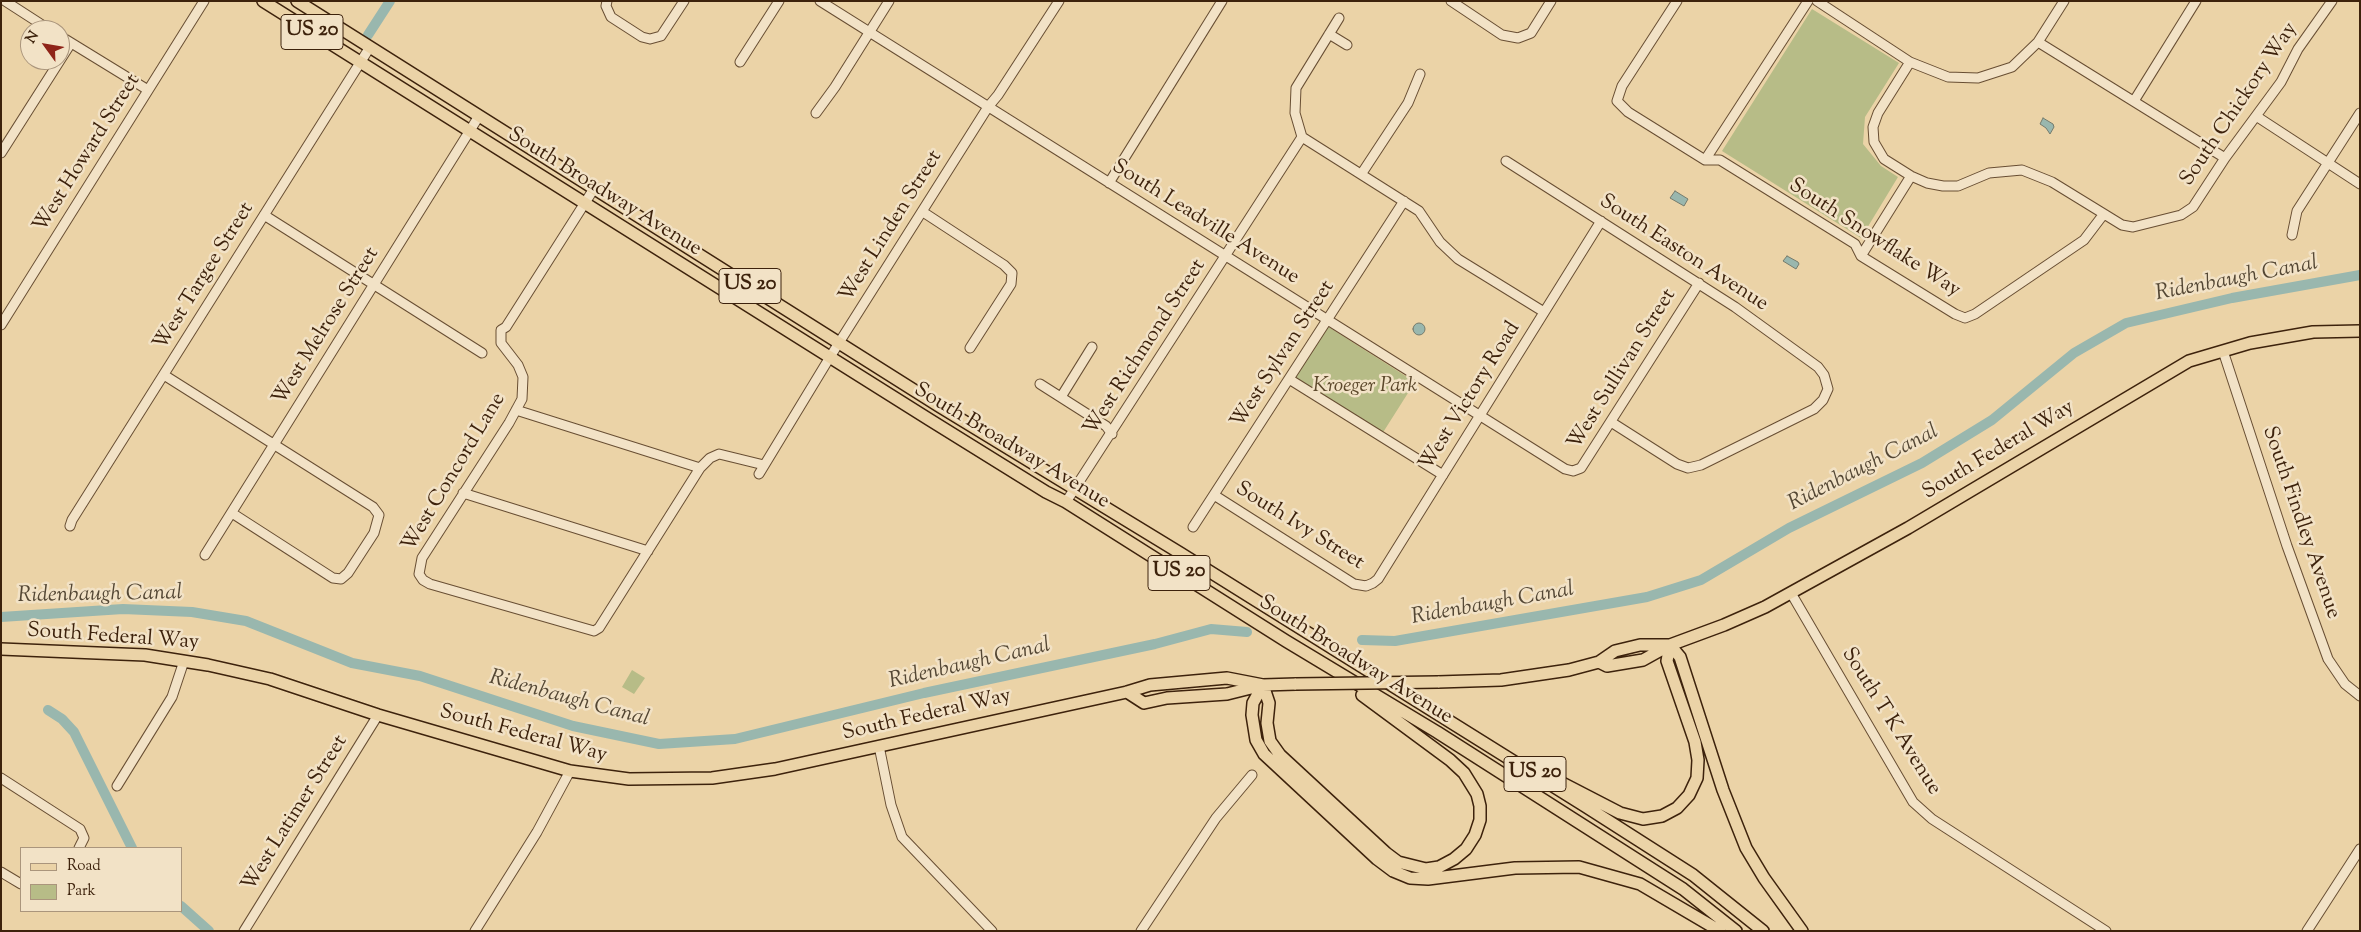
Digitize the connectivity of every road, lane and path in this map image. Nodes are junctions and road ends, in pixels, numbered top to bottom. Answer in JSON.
{"nodes":[{"id":1,"x":5,"y":1,"type":"edge"},
{"id":2,"x":204,"y":1,"type":"edge"},
{"id":3,"x":263,"y":1,"type":"edge"},
{"id":4,"x":297,"y":1,"type":"edge"},
{"id":5,"x":607,"y":1,"type":"edge"},
{"id":6,"x":684,"y":1,"type":"edge"},
{"id":7,"x":779,"y":1,"type":"edge"},
{"id":8,"x":820,"y":1,"type":"edge"},
{"id":9,"x":889,"y":1,"type":"edge"},
{"id":10,"x":1059,"y":1,"type":"edge"},
{"id":11,"x":1222,"y":1,"type":"edge"},
{"id":12,"x":1451,"y":1,"type":"edge"},
{"id":13,"x":1551,"y":1,"type":"edge"},
{"id":14,"x":1677,"y":1,"type":"edge"},
{"id":15,"x":1808,"y":1,"type":"edge"},
{"id":16,"x":1817,"y":1,"type":"edge"},
{"id":17,"x":2064,"y":1,"type":"edge"},
{"id":18,"x":2196,"y":1,"type":"edge"},
{"id":19,"x":2332,"y":1,"type":"edge"},
{"id":20,"x":1339,"y":18,"type":"dead end"},
{"id":21,"x":34,"y":20,"type":"edge"},
{"id":22,"x":869,"y":32,"type":"junction"},
{"id":23,"x":1329,"y":34,"type":"junction"},
{"id":24,"x":2038,"y":42,"type":"junction"},
{"id":25,"x":71,"y":43,"type":"joint"},
{"id":26,"x":1347,"y":45,"type":"dead end"},
{"id":27,"x":370,"y":47,"type":"junction"},
{"id":28,"x":360,"y":62,"type":"junction"},
{"id":29,"x":740,"y":62,"type":"dead end"},
{"id":30,"x":1910,"y":62,"type":"junction"},
{"id":31,"x":1420,"y":74,"type":"dead end"},
{"id":32,"x":148,"y":90,"type":"junction"},
{"id":33,"x":2134,"y":101,"type":"junction"},
{"id":34,"x":988,"y":108,"type":"junction"},
{"id":35,"x":2360,"y":113,"type":"edge"},
{"id":36,"x":816,"y":114,"type":"dead end"},
{"id":37,"x":479,"y":116,"type":"junction"},
{"id":38,"x":2256,"y":116,"type":"junction"},
{"id":39,"x":470,"y":131,"type":"junction"},
{"id":40,"x":1302,"y":137,"type":"junction"},
{"id":41,"x":1,"y":152,"type":"edge"},
{"id":42,"x":2225,"y":158,"type":"junction"},
{"id":43,"x":1705,"y":160,"type":"junction"},
{"id":44,"x":1506,"y":161,"type":"dead end"},
{"id":45,"x":2328,"y":162,"type":"junction"},
{"id":46,"x":1362,"y":173,"type":"junction"},
{"id":47,"x":1911,"y":176,"type":"junction"},
{"id":48,"x":1109,"y":183,"type":"junction"},
{"id":49,"x":2360,"y":184,"type":"edge"},
{"id":50,"x":594,"y":188,"type":"junction"},
{"id":51,"x":1404,"y":201,"type":"junction"},
{"id":52,"x":585,"y":202,"type":"junction"},
{"id":53,"x":923,"y":212,"type":"junction"},
{"id":54,"x":264,"y":215,"type":"junction"},
{"id":55,"x":2104,"y":215,"type":"junction"},
{"id":56,"x":1601,"y":221,"type":"junction"},
{"id":57,"x":2292,"y":235,"type":"dead end"},
{"id":58,"x":1226,"y":256,"type":"junction"},
{"id":59,"x":1862,"y":256,"type":"junction"},
{"id":60,"x":1699,"y":283,"type":"junction"},
{"id":61,"x":374,"y":284,"type":"junction"},
{"id":62,"x":1544,"y":312,"type":"junction"},
{"id":63,"x":1327,"y":320,"type":"junction"},
{"id":64,"x":1,"y":325,"type":"edge"},
{"id":65,"x":2360,"y":331,"type":"edge"},
{"id":66,"x":840,"y":342,"type":"junction"},
{"id":67,"x":1092,"y":347,"type":"dead end"},
{"id":68,"x":970,"y":348,"type":"dead end"},
{"id":69,"x":2223,"y":351,"type":"junction"},
{"id":70,"x":482,"y":353,"type":"dead end"},
{"id":71,"x":830,"y":357,"type":"junction"},
{"id":72,"x":164,"y":375,"type":"junction"},
{"id":73,"x":1289,"y":378,"type":"junction"},
{"id":74,"x":1040,"y":384,"type":"dead end"},
{"id":75,"x":1060,"y":397,"type":"junction"},
{"id":76,"x":516,"y":410,"type":"junction"},
{"id":77,"x":1480,"y":416,"type":"junction"},
{"id":78,"x":1611,"y":422,"type":"junction"},
{"id":79,"x":1112,"y":434,"type":"junction"},
{"id":80,"x":274,"y":445,"type":"junction"},
{"id":81,"x":764,"y":465,"type":"junction"},
{"id":82,"x":700,"y":468,"type":"junction"},
{"id":83,"x":1573,"y":471,"type":"joint"},
{"id":84,"x":759,"y":474,"type":"dead end"},
{"id":85,"x":1443,"y":475,"type":"junction"},
{"id":86,"x":1075,"y":488,"type":"junction"},
{"id":87,"x":463,"y":494,"type":"junction"},
{"id":88,"x":1214,"y":495,"type":"junction"},
{"id":89,"x":1066,"y":502,"type":"junction"},
{"id":90,"x":232,"y":513,"type":"junction"},
{"id":91,"x":70,"y":526,"type":"dead end"},
{"id":92,"x":1193,"y":527,"type":"dead end"},
{"id":93,"x":648,"y":551,"type":"junction"},
{"id":94,"x":205,"y":555,"type":"dead end"},
{"id":95,"x":1366,"y":586,"type":"joint"},
{"id":96,"x":1791,"y":593,"type":"junction"},
{"id":97,"x":1670,"y":645,"type":"junction"},
{"id":98,"x":1,"y":649,"type":"edge"},
{"id":99,"x":1318,"y":659,"type":"junction"},
{"id":100,"x":184,"y":661,"type":"junction"},
{"id":101,"x":1263,"y":685,"type":"junction"},
{"id":102,"x":1127,"y":692,"type":"junction"},
{"id":103,"x":2360,"y":696,"type":"edge"},
{"id":104,"x":378,"y":715,"type":"junction"},
{"id":105,"x":879,"y":746,"type":"junction"},
{"id":106,"x":1526,"y":769,"type":"junction"},
{"id":107,"x":570,"y":771,"type":"junction"},
{"id":108,"x":1252,"y":775,"type":"dead end"},
{"id":109,"x":1,"y":778,"type":"edge"},
{"id":110,"x":117,"y":786,"type":"dead end"},
{"id":111,"x":79,"y":847,"type":"edge"},
{"id":112,"x":2360,"y":848,"type":"edge"},
{"id":113,"x":1,"y":872,"type":"edge"},
{"id":114,"x":20,"y":883,"type":"edge"},
{"id":115,"x":244,"y":931,"type":"edge"},
{"id":116,"x":475,"y":931,"type":"edge"},
{"id":117,"x":992,"y":931,"type":"edge"},
{"id":118,"x":1141,"y":931,"type":"edge"},
{"id":119,"x":1720,"y":931,"type":"edge"},
{"id":120,"x":1736,"y":931,"type":"edge"},
{"id":121,"x":1763,"y":931,"type":"edge"},
{"id":122,"x":1802,"y":931,"type":"edge"},
{"id":123,"x":2106,"y":931,"type":"edge"},
{"id":124,"x":2307,"y":931,"type":"edge"}],
"edges":[{"from":1,"to":21,"type":"street"},
{"from":2,"to":32,"type":"street","name":"West Howard Street"},
{"from":3,"to":28,"type":"main road","name":"South Broadway Avenue","number":"US 20"},
{"from":4,"to":27,"type":"main road","name":"South Broadway Avenue","number":"US 20"},
{"from":5,"to":6,"type":"street"},
{"from":7,"to":29,"type":"street"},
{"from":8,"to":22,"type":"street","name":"South Leadville Avenue"},
{"from":9,"to":22,"type":"street"},
{"from":10,"to":34,"type":"street","name":"West Linden Street"},
{"from":11,"to":48,"type":"street"},
{"from":12,"to":13,"type":"street"},
{"from":14,"to":43,"type":"street","name":"South Snowflake Way"},
{"from":15,"to":43,"type":"street"},
{"from":16,"to":30,"type":"street"},
{"from":17,"to":24,"type":"street"},
{"from":18,"to":33,"type":"street"},
{"from":19,"to":38,"type":"street","name":"South Chickory Way"},
{"from":20,"to":23,"type":"street"},
{"from":22,"to":34,"type":"street","name":"South Leadville Avenue"},
{"from":22,"to":36,"type":"street"},
{"from":23,"to":26,"type":"street"},
{"from":23,"to":40,"type":"street"},
{"from":24,"to":30,"type":"street"},
{"from":24,"to":33,"type":"street"},
{"from":25,"to":32,"type":"street"},
{"from":25,"to":41,"type":"street"},
{"from":27,"to":28,"type":"street","name":"West Targee Street"},
{"from":27,"to":37,"type":"main road","name":"South Broadway Avenue","number":"US 20"},
{"from":28,"to":39,"type":"main road","name":"South Broadway Avenue","number":"US 20"},
{"from":28,"to":54,"type":"street","name":"West Targee Street"},
{"from":30,"to":47,"type":"street","name":"South Chickory Way"},
{"from":31,"to":46,"type":"street"},
{"from":32,"to":64,"type":"street","name":"West Howard Street"},
{"from":33,"to":42,"type":"street"},
{"from":34,"to":48,"type":"street","name":"South Leadville Avenue"},
{"from":34,"to":53,"type":"street","name":"West Linden Street"},
{"from":35,"to":45,"type":"street"},
{"from":37,"to":39,"type":"street","name":"West Melrose Street"},
{"from":37,"to":50,"type":"main road","name":"South Broadway Avenue","number":"US 20"},
{"from":38,"to":42,"type":"street","name":"South Chickory Way"},
{"from":38,"to":45,"type":"street"},
{"from":39,"to":52,"type":"main road","name":"South Broadway Avenue","number":"US 20"},
{"from":39,"to":61,"type":"street","name":"West Melrose Street"},
{"from":40,"to":46,"type":"street"},
{"from":40,"to":58,"type":"street","name":"West Richmond Street"},
{"from":42,"to":55,"type":"street","name":"South Chickory Way"},
{"from":43,"to":59,"type":"street","name":"South Snowflake Way"},
{"from":44,"to":56,"type":"street","name":"South Easton Avenue"},
{"from":45,"to":49,"type":"street"},
{"from":45,"to":57,"type":"street"},
{"from":46,"to":51,"type":"street"},
{"from":47,"to":55,"type":"street","name":"South Chickory Way"},
{"from":47,"to":59,"type":"street"},
{"from":48,"to":58,"type":"street","name":"South Leadville Avenue"},
{"from":50,"to":52,"type":"street"},
{"from":50,"to":66,"type":"main road","name":"South Broadway Avenue","number":"US 20"},
{"from":51,"to":62,"type":"street"},
{"from":51,"to":63,"type":"street","name":"West Sylvan Street"},
{"from":52,"to":71,"type":"main road","name":"South Broadway Avenue","number":"US 20"},
{"from":52,"to":76,"type":"street","name":"West Concord Lane"},
{"from":53,"to":66,"type":"street","name":"West Linden Street"},
{"from":53,"to":68,"type":"street"},
{"from":54,"to":61,"type":"street"},
{"from":54,"to":72,"type":"street","name":"West Targee Street"},
{"from":55,"to":59,"type":"street","name":"South Snowflake Way"},
{"from":56,"to":60,"type":"street","name":"South Easton Avenue"},
{"from":56,"to":62,"type":"street","name":"West Victory Road"},
{"from":58,"to":63,"type":"street","name":"South Leadville Avenue"},
{"from":58,"to":79,"type":"street","name":"West Richmond Street"},
{"from":60,"to":78,"type":"street","name":"West Sullivan Street"},
{"from":60,"to":78,"type":"street","name":"South Easton Avenue"},
{"from":61,"to":70,"type":"street"},
{"from":61,"to":80,"type":"street","name":"West Melrose Street"},
{"from":62,"to":77,"type":"street","name":"West Victory Road"},
{"from":63,"to":73,"type":"street","name":"West Sylvan Street"},
{"from":63,"to":77,"type":"street","name":"South Leadville Avenue"},
{"from":65,"to":69,"type":"main road","name":"South Federal Way"},
{"from":66,"to":71,"type":"street","name":"West Linden Street"},
{"from":66,"to":86,"type":"main road","name":"South Broadway Avenue","number":"US 20"},
{"from":67,"to":75,"type":"street"},
{"from":69,"to":96,"type":"main road","name":"South Federal Way"},
{"from":69,"to":103,"type":"street","name":"South Findley Avenue"},
{"from":71,"to":81,"type":"street","name":"West Linden Street"},
{"from":71,"to":89,"type":"main road","name":"South Broadway Avenue","number":"US 20"},
{"from":72,"to":80,"type":"street"},
{"from":72,"to":91,"type":"street","name":"West Targee Street"},
{"from":73,"to":85,"type":"street"},
{"from":73,"to":88,"type":"street","name":"West Sylvan Street"},
{"from":74,"to":75,"type":"street"},
{"from":75,"to":79,"type":"street"},
{"from":76,"to":82,"type":"street"},
{"from":76,"to":87,"type":"street","name":"West Concord Lane"},
{"from":77,"to":83,"type":"street","name":"South Leadville Avenue"},
{"from":77,"to":85,"type":"street","name":"West Victory Road"},
{"from":78,"to":83,"type":"street","name":"West Sullivan Street"},
{"from":79,"to":86,"type":"street","name":"West Richmond Street"},
{"from":80,"to":90,"type":"street","name":"West Melrose Street"},
{"from":80,"to":90,"type":"street"},
{"from":81,"to":82,"type":"street"},
{"from":81,"to":84,"type":"street","name":"West Linden Street"},
{"from":82,"to":93,"type":"street"},
{"from":85,"to":95,"type":"street","name":"West Victory Road"},
{"from":86,"to":89,"type":"street","name":"West Richmond Street"},
{"from":86,"to":106,"type":"main road","name":"South Broadway Avenue","number":"US 20"},
{"from":87,"to":93,"type":"street"},
{"from":87,"to":93,"type":"street","name":"West Concord Lane"},
{"from":88,"to":92,"type":"street","name":"West Sylvan Street"},
{"from":88,"to":95,"type":"street","name":"South Ivy Street"},
{"from":89,"to":99,"type":"main road","name":"South Broadway Avenue","number":"US 20"},
{"from":90,"to":94,"type":"street","name":"West Melrose Street"},
{"from":96,"to":97,"type":"main road","name":"South Federal Way"},
{"from":96,"to":123,"type":"street","name":"South T K Avenue"},
{"from":97,"to":101,"type":"main road","name":"South Federal Way","bridge":true},
{"from":97,"to":106,"type":"main road"},
{"from":97,"to":122,"type":"main road"},
{"from":98,"to":100,"type":"main road","name":"South Federal Way"},
{"from":99,"to":101,"type":"main road"},
{"from":99,"to":120,"type":"main road","name":"South Broadway Avenue","number":"US 20"},
{"from":100,"to":104,"type":"main road","name":"South Federal Way"},
{"from":100,"to":110,"type":"street"},
{"from":101,"to":102,"type":"main road","name":"South Federal Way"},
{"from":101,"to":102,"type":"main road","name":"South Federal Way"},
{"from":101,"to":119,"type":"main road"},
{"from":102,"to":105,"type":"main road","name":"South Federal Way"},
{"from":104,"to":107,"type":"main road","name":"South Federal Way"},
{"from":104,"to":115,"type":"street","name":"West Latimer Street"},
{"from":105,"to":107,"type":"main road","name":"South Federal Way"},
{"from":105,"to":117,"type":"street"},
{"from":106,"to":121,"type":"main road","name":"South Broadway Avenue","number":"US 20"},
{"from":107,"to":116,"type":"street"},
{"from":108,"to":118,"type":"street"},
{"from":109,"to":111,"type":"street"},
{"from":112,"to":124,"type":"street"},
{"from":113,"to":114,"type":"street"}]}
